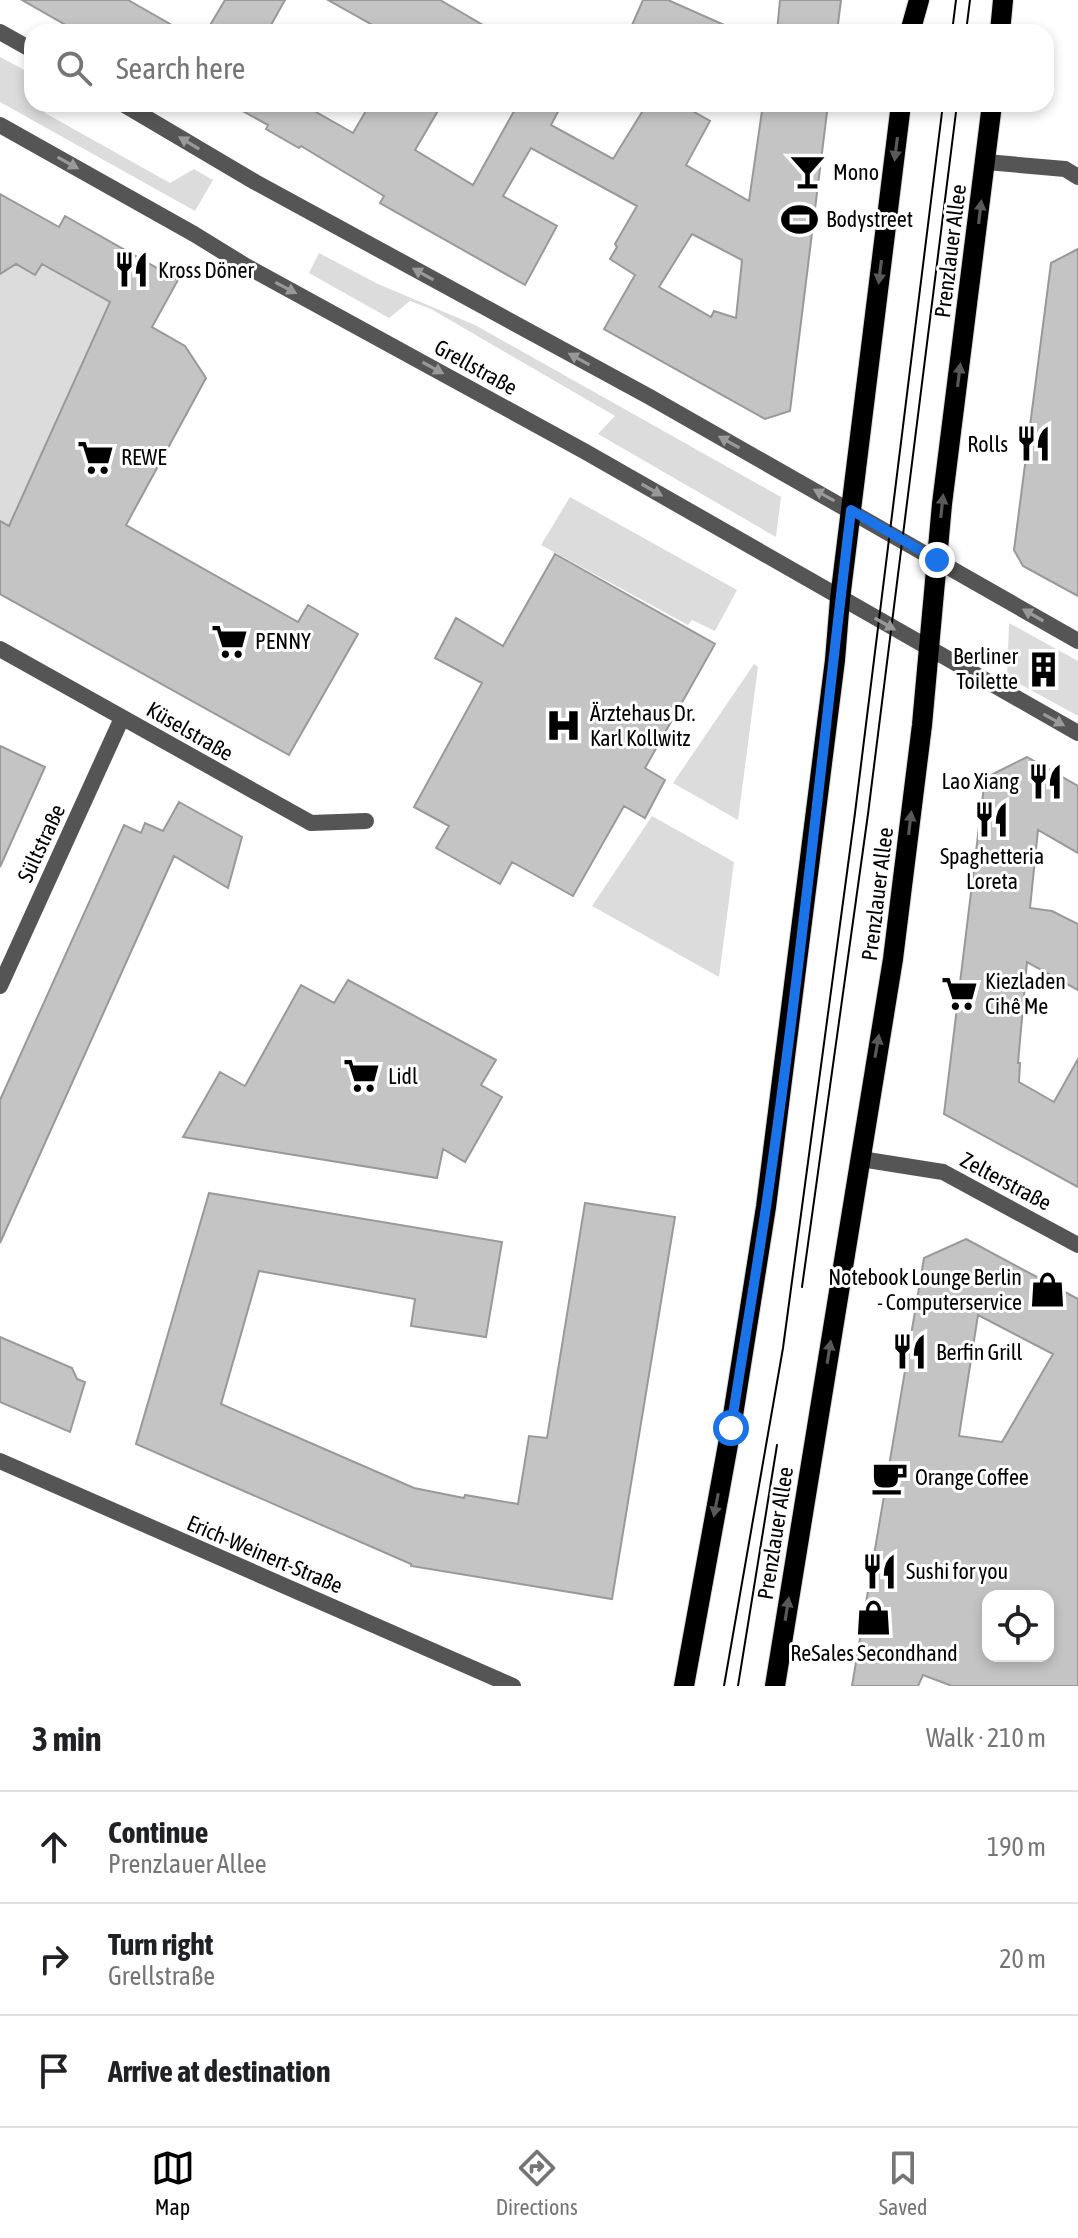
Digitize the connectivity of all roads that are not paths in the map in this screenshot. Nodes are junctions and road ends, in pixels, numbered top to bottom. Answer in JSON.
{"nodes":[{"id":1,"x":919,"y":0,"type":"edge"},
{"id":2,"x":1003,"y":0,"type":"edge"},
{"id":3,"x":912,"y":24,"type":"edge"},
{"id":4,"x":1001,"y":24,"type":"edge"},
{"id":5,"x":0,"y":32,"type":"edge"},
{"id":6,"x":24,"y":46,"type":"edge"},
{"id":7,"x":137,"y":112,"type":"edge"},
{"id":8,"x":900,"y":112,"type":"edge"},
{"id":9,"x":991,"y":112,"type":"edge"},
{"id":10,"x":0,"y":125,"type":"edge"},
{"id":11,"x":986,"y":162,"type":"junction"},
{"id":12,"x":1078,"y":177,"type":"edge"},
{"id":13,"x":851,"y":510,"type":"junction"},
{"id":14,"x":937,"y":560,"type":"junction"},
{"id":15,"x":840,"y":599,"type":"junction"},
{"id":16,"x":1078,"y":641,"type":"edge"},
{"id":17,"x":0,"y":649,"type":"edge"},
{"id":18,"x":929,"y":650,"type":"junction"},
{"id":19,"x":122,"y":718,"type":"junction"},
{"id":20,"x":1078,"y":733,"type":"edge"},
{"id":21,"x":366,"y":821,"type":"dead end"},
{"id":22,"x":0,"y":986,"type":"edge"},
{"id":23,"x":861,"y":1159,"type":"junction"},
{"id":24,"x":1078,"y":1245,"type":"edge"},
{"id":25,"x":0,"y":1461,"type":"edge"},
{"id":26,"x":513,"y":1686,"type":"edge"},
{"id":27,"x":684,"y":1686,"type":"edge"},
{"id":28,"x":775,"y":1686,"type":"edge"}],
"edges":[{"from":1,"to":3,"type":"main road"},
{"from":2,"to":4,"type":"main road"},
{"from":5,"to":6,"type":"street"},
{"from":13,"to":7,"type":"street","one_way":true},
{"from":8,"to":13,"type":"main road","one_way":true},
{"from":9,"to":11,"type":"main road","name":"Prenzlauer Allee"},
{"from":10,"to":15,"type":"street","name":"Grellstraße","one_way":true},
{"from":11,"to":12,"type":"street"},
{"from":14,"to":11,"type":"main road","name":"Prenzlauer Allee","one_way":true},
{"from":13,"to":14,"type":"street"},
{"from":13,"to":15,"type":"main road"},
{"from":16,"to":14,"type":"street","one_way":true},
{"from":14,"to":18,"type":"main road","name":"Prenzlauer Allee"},
{"from":15,"to":18,"type":"street","name":"Grellstraße","one_way":true},
{"from":15,"to":27,"type":"main road","one_way":true},
{"from":17,"to":19,"type":"street","name":"Küselstraße"},
{"from":18,"to":20,"type":"street","name":"Grellstraße","one_way":true},
{"from":23,"to":18,"type":"main road","name":"Prenzlauer Allee","one_way":true},
{"from":19,"to":21,"type":"street","name":"Küselstraße"},
{"from":19,"to":22,"type":"street","name":"Sültstraße"},
{"from":23,"to":24,"type":"street","name":"Zelterstraße"},
{"from":28,"to":23,"type":"main road","name":"Prenzlauer Allee","one_way":true},
{"from":25,"to":26,"type":"street","name":"Erich-Weinert-Straße"}]}
